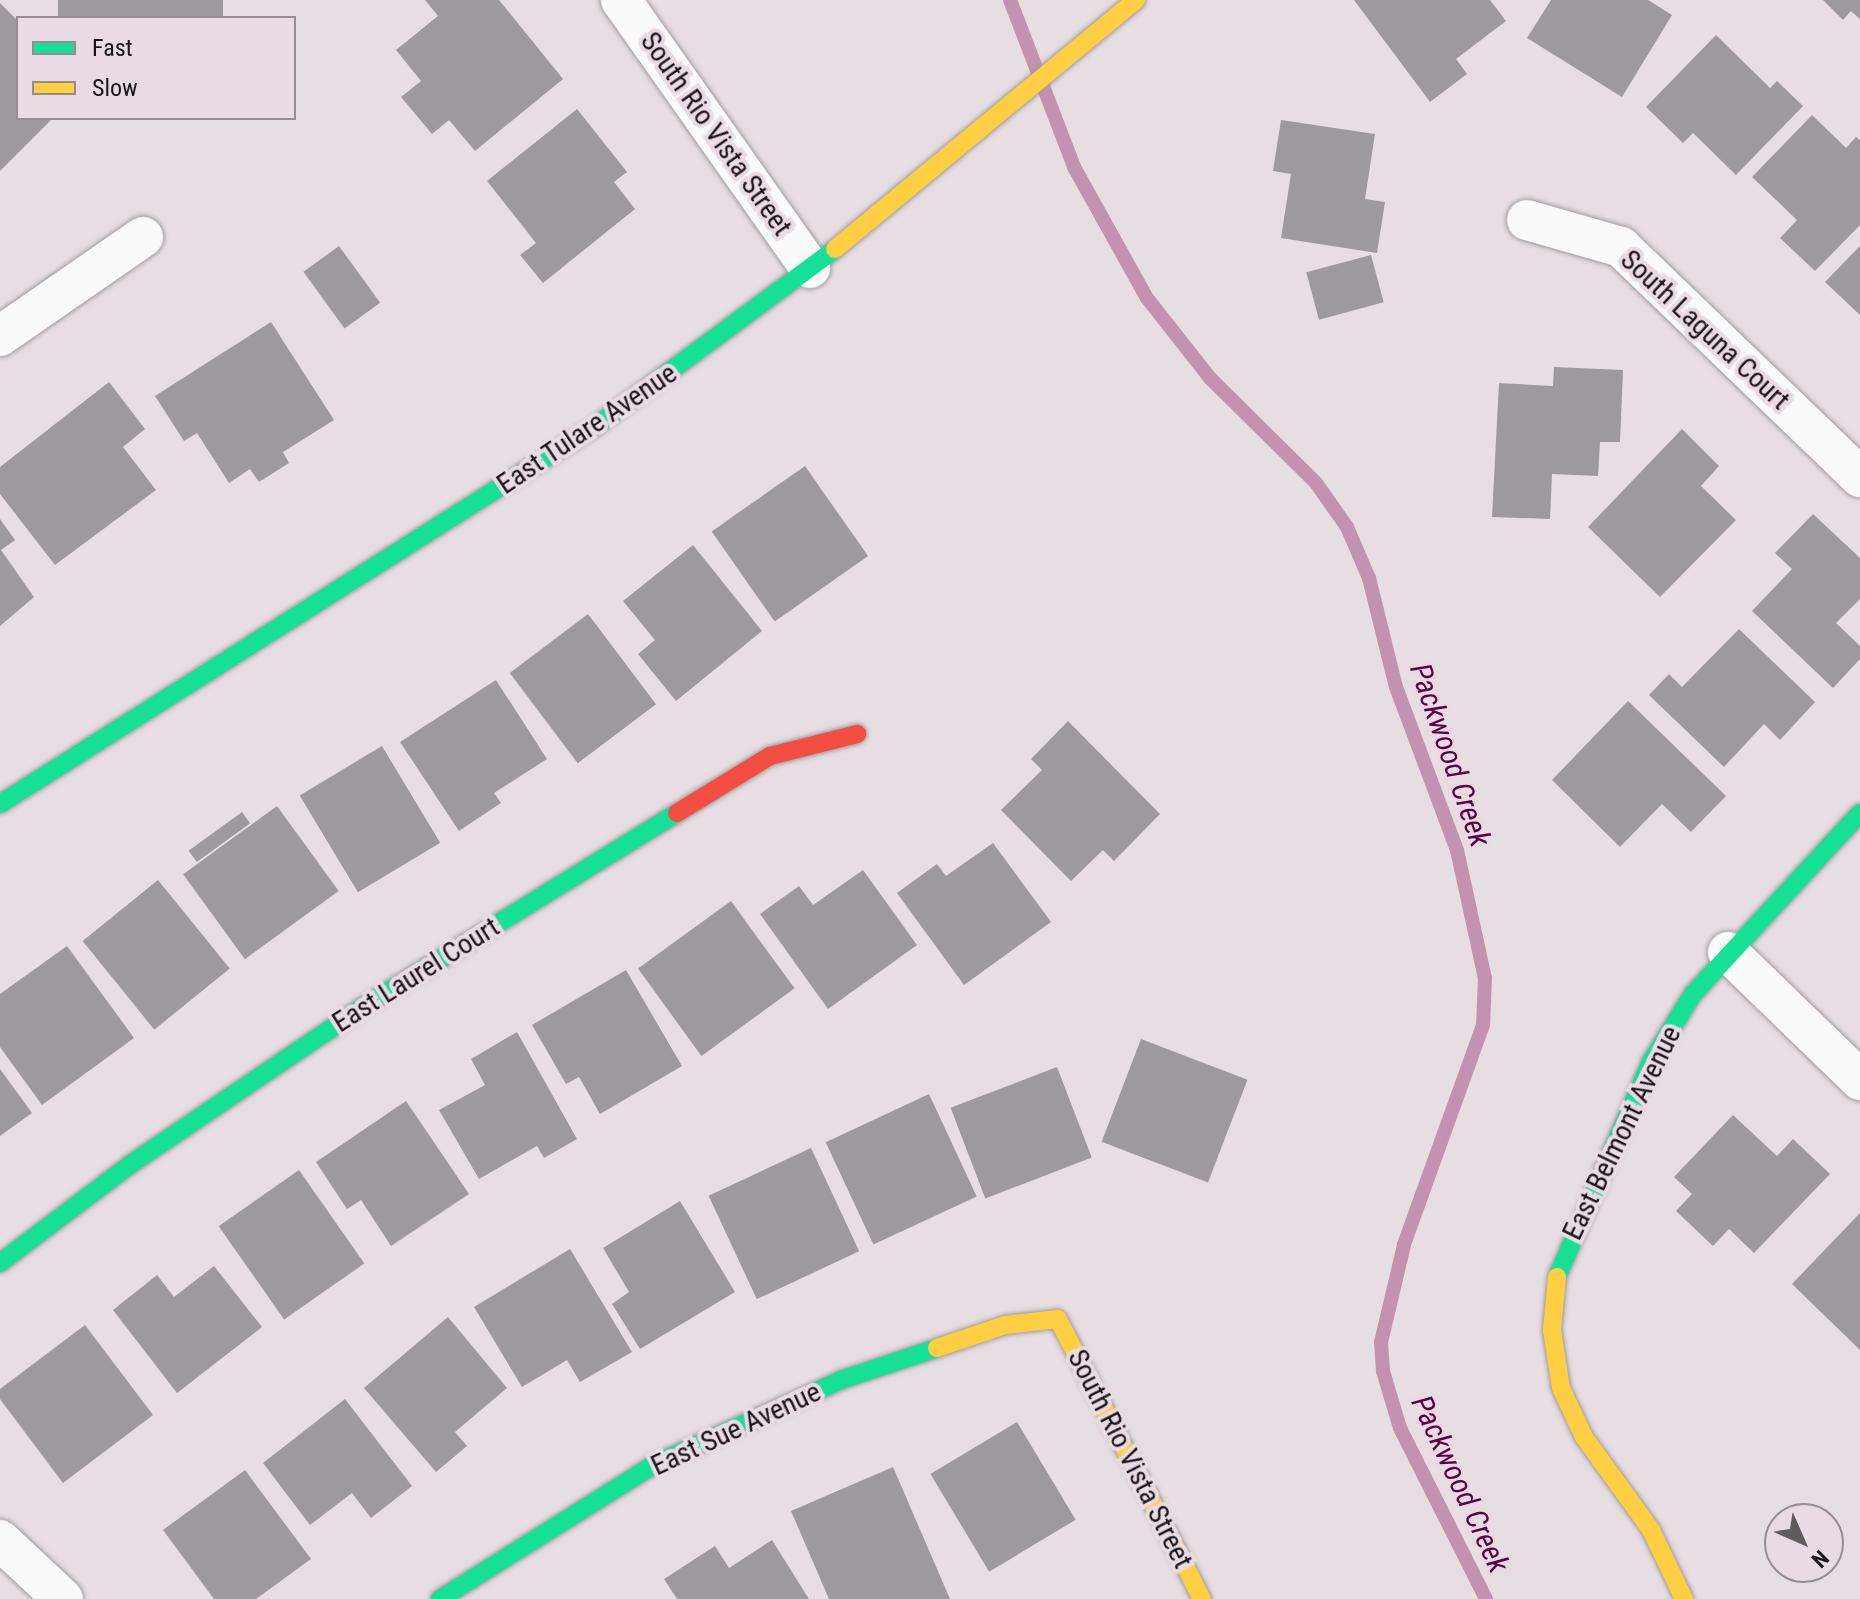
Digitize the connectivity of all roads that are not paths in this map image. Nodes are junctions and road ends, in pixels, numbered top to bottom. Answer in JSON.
{"nodes":[{"id":1,"x":621,"y":0,"type":"edge"},
{"id":2,"x":1136,"y":0,"type":"edge"},
{"id":3,"x":1527,"y":220,"type":"dead end"},
{"id":4,"x":143,"y":237,"type":"dead end"},
{"id":5,"x":810,"y":268,"type":"junction"},
{"id":6,"x":0,"y":336,"type":"edge"},
{"id":7,"x":1860,"y":477,"type":"edge"},
{"id":8,"x":857,"y":734,"type":"dead end"},
{"id":9,"x":0,"y":804,"type":"edge"},
{"id":10,"x":1860,"y":813,"type":"edge"},
{"id":11,"x":1728,"y":952,"type":"junction"},
{"id":12,"x":1860,"y":1080,"type":"edge"},
{"id":13,"x":0,"y":1263,"type":"edge"},
{"id":14,"x":1058,"y":1319,"type":"joint"},
{"id":15,"x":0,"y":1540,"type":"edge"},
{"id":16,"x":63,"y":1599,"type":"edge"},
{"id":17,"x":440,"y":1599,"type":"edge"},
{"id":18,"x":1202,"y":1599,"type":"edge"},
{"id":19,"x":1684,"y":1599,"type":"edge"}],
"edges":[{"from":1,"to":5,"type":"street","name":"South Rio Vista Street"},
{"from":2,"to":5,"type":"street","name":"East Tulare Avenue"},
{"from":3,"to":7,"type":"street","name":"South Laguna Court"},
{"from":4,"to":6,"type":"street"},
{"from":5,"to":9,"type":"street","name":"East Tulare Avenue"},
{"from":8,"to":13,"type":"street","name":"East Laurel Court"},
{"from":10,"to":11,"type":"street","name":"East Belmont Avenue"},
{"from":11,"to":12,"type":"street"},
{"from":11,"to":19,"type":"street","name":"East Belmont Avenue"},
{"from":14,"to":17,"type":"street","name":"East Sue Avenue"},
{"from":14,"to":18,"type":"street","name":"South Rio Vista Street"},
{"from":15,"to":16,"type":"street"}]}
